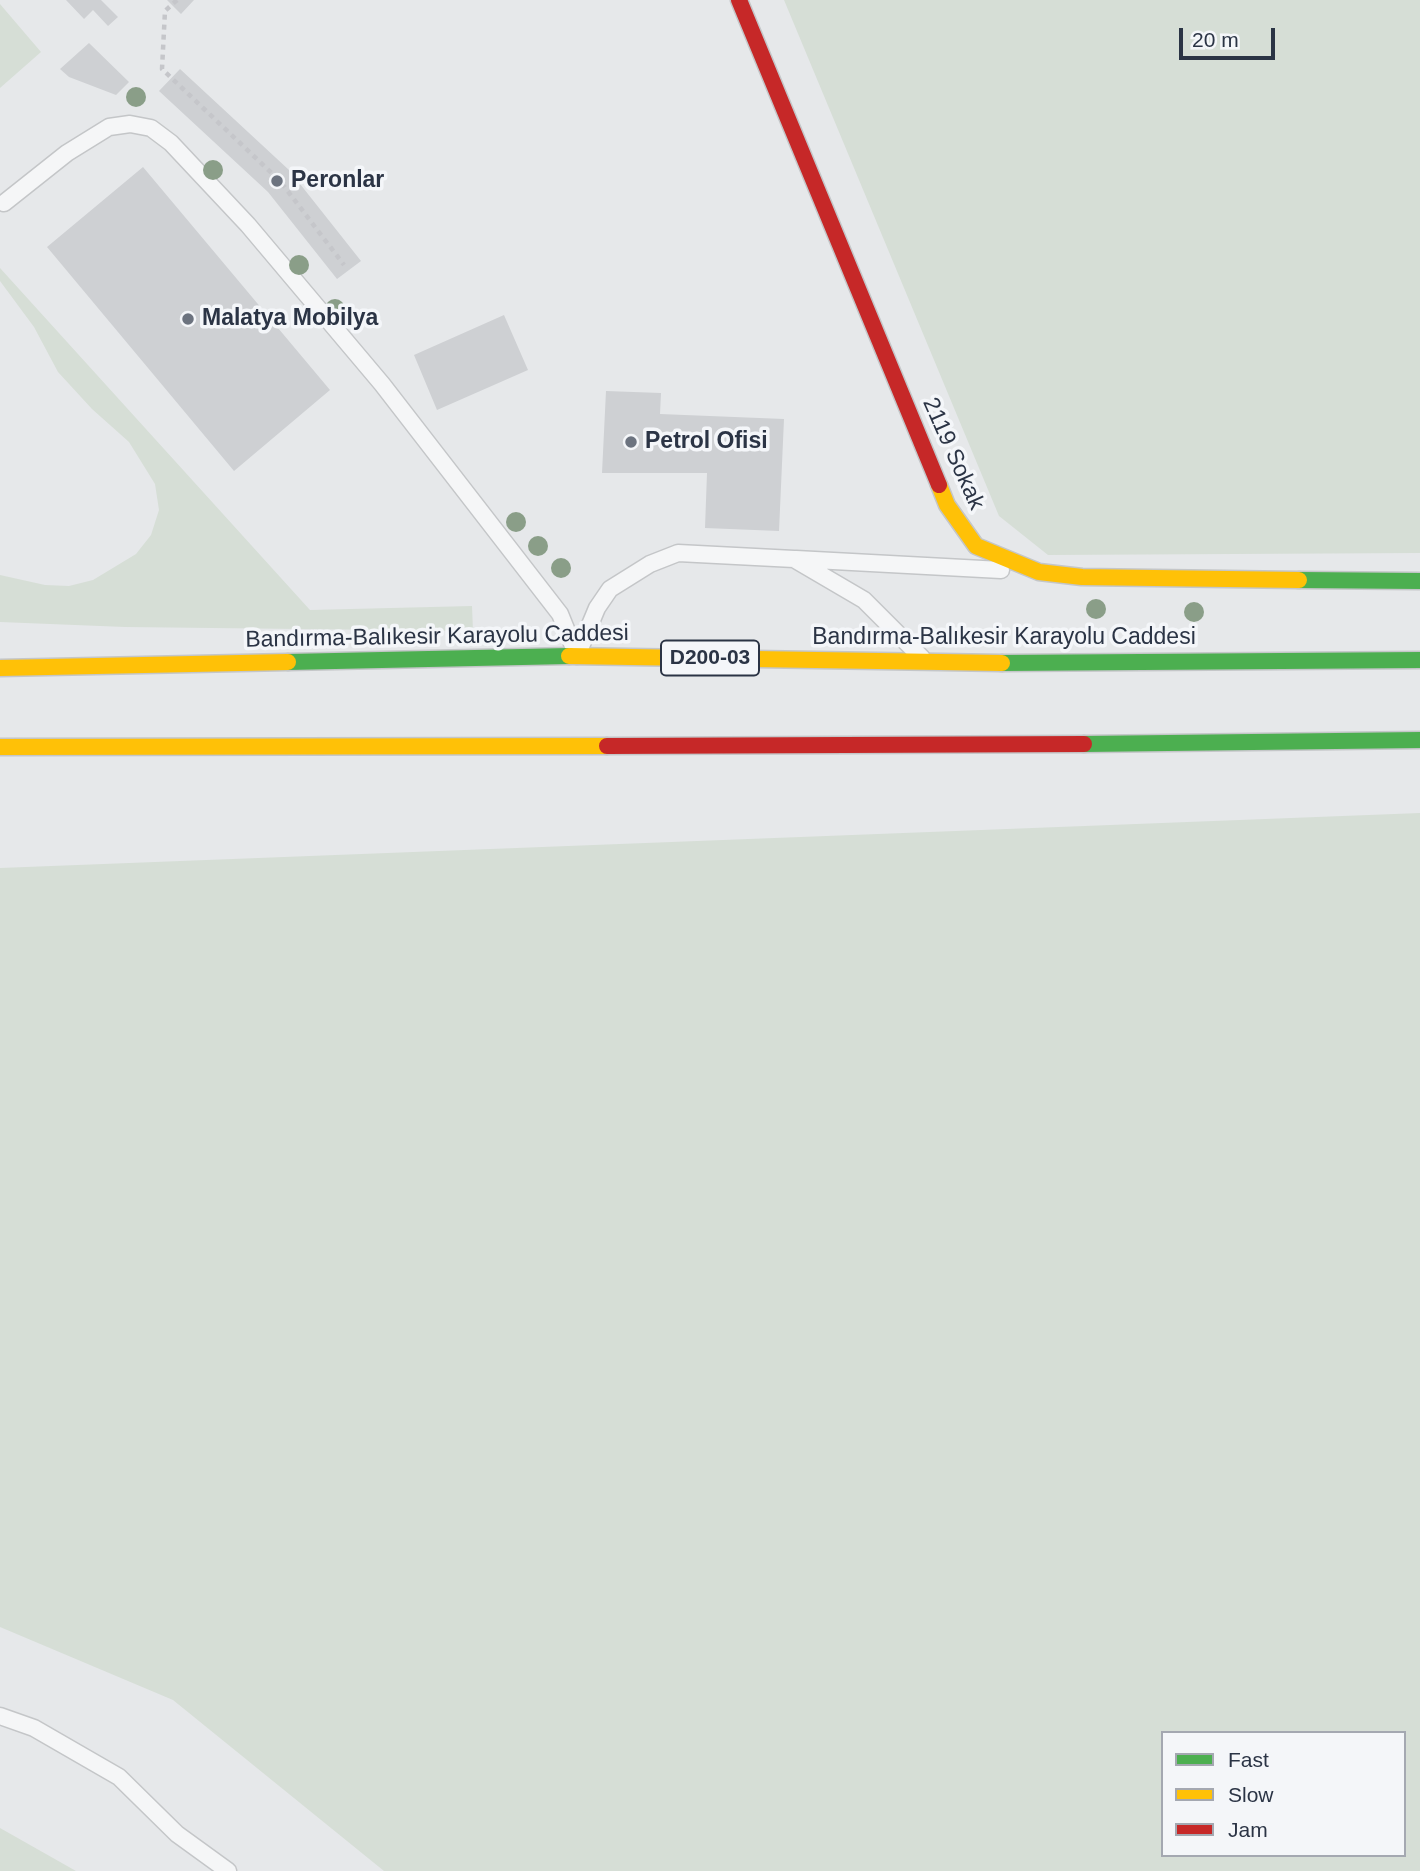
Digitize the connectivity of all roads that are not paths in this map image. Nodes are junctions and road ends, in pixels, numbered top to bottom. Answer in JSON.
{"nodes":[{"id":1,"x":739,"y":0,"type":"edge"},
{"id":2,"x":4,"y":203,"type":"dead end"},
{"id":3,"x":794,"y":559,"type":"junction"},
{"id":4,"x":1039,"y":572,"type":"junction"},
{"id":5,"x":1420,"y":580,"type":"edge"},
{"id":6,"x":577,"y":656,"type":"junction"},
{"id":7,"x":1420,"y":660,"type":"edge"},
{"id":8,"x":926,"y":662,"type":"junction"},
{"id":9,"x":0,"y":668,"type":"edge"},
{"id":10,"x":1420,"y":740,"type":"edge"},
{"id":11,"x":0,"y":747,"type":"edge"},
{"id":12,"x":0,"y":1716,"type":"edge"},
{"id":13,"x":228,"y":1871,"type":"edge"}],
"edges":[{"from":1,"to":4,"type":"main road","name":"2119 Sokak"},
{"from":2,"to":6,"type":"lane"},
{"from":3,"to":4,"type":"lane"},
{"from":3,"to":6,"type":"lane"},
{"from":3,"to":8,"type":"lane"},
{"from":4,"to":5,"type":"main road","name":"2119 Sokak"},
{"from":6,"to":8,"type":"main road","name":"Bandırma-Balıkesir Karayolu Caddesi","number":"D200-03"},
{"from":6,"to":9,"type":"main road","name":"Bandırma-Balıkesir Karayolu Caddesi","number":"D200-03"},
{"from":7,"to":8,"type":"main road","name":"Bandırma-Balıkesir Karayolu Caddesi","number":"D200-03"},
{"from":10,"to":11,"type":"main road"},
{"from":12,"to":13,"type":"lane"}]}
